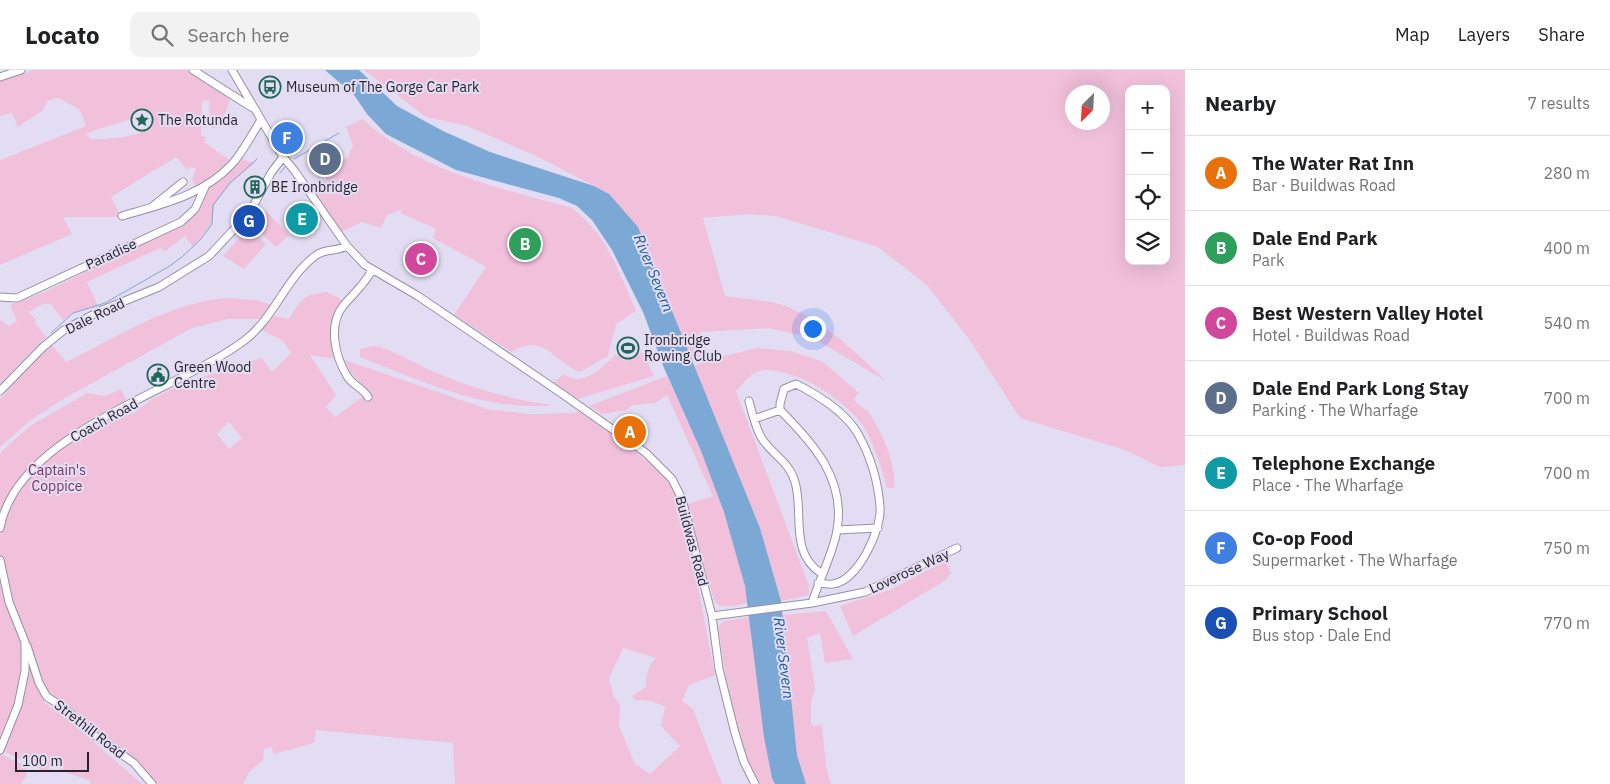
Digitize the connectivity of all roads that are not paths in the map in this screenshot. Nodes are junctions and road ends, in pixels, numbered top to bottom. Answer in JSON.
{"nodes":[{"id":1,"x":21,"y":70,"type":"edge"},
{"id":2,"x":193,"y":70,"type":"edge"},
{"id":3,"x":232,"y":70,"type":"edge"},
{"id":4,"x":0,"y":77,"type":"edge"},
{"id":5,"x":252,"y":108,"type":"junction"},
{"id":6,"x":261,"y":120,"type":"junction"},
{"id":7,"x":283,"y":157,"type":"junction"},
{"id":8,"x":183,"y":182,"type":"dead end"},
{"id":9,"x":204,"y":187,"type":"junction"},
{"id":10,"x":153,"y":207,"type":"junction"},
{"id":11,"x":122,"y":216,"type":"dead end"},
{"id":12,"x":347,"y":246,"type":"junction"},
{"id":13,"x":372,"y":270,"type":"junction"},
{"id":14,"x":0,"y":297,"type":"edge"},
{"id":15,"x":0,"y":391,"type":"edge"},
{"id":16,"x":367,"y":393,"type":"dead end"},
{"id":17,"x":749,"y":401,"type":"dead end"},
{"id":18,"x":780,"y":410,"type":"junction"},
{"id":19,"x":754,"y":419,"type":"junction"},
{"id":20,"x":0,"y":528,"type":"edge"},
{"id":21,"x":878,"y":528,"type":"junction"},
{"id":22,"x":837,"y":530,"type":"junction"},
{"id":23,"x":958,"y":548,"type":"dead end"},
{"id":24,"x":0,"y":560,"type":"edge"},
{"id":25,"x":821,"y":573,"type":"junction"},
{"id":26,"x":818,"y":583,"type":"junction"},
{"id":27,"x":812,"y":603,"type":"junction"},
{"id":28,"x":712,"y":616,"type":"junction"},
{"id":29,"x":25,"y":642,"type":"junction"},
{"id":30,"x":0,"y":750,"type":"edge"},
{"id":31,"x":152,"y":784,"type":"edge"},
{"id":32,"x":755,"y":784,"type":"edge"}],
"edges":[{"from":1,"to":4,"type":"street"},
{"from":2,"to":5,"type":"street"},
{"from":3,"to":5,"type":"street"},
{"from":5,"to":6,"type":"street","name":"Buildwas Road"},
{"from":6,"to":7,"type":"street","name":"Buildwas Road"},
{"from":6,"to":9,"type":"street","name":"Paradise"},
{"from":7,"to":12,"type":"street","name":"Buildwas Road"},
{"from":7,"to":15,"type":"street","name":"Dale Road"},
{"from":8,"to":10,"type":"street"},
{"from":9,"to":10,"type":"street","name":"Paradise"},
{"from":9,"to":14,"type":"street","name":"Paradise"},
{"from":10,"to":11,"type":"street","name":"Paradise"},
{"from":12,"to":13,"type":"street","name":"Buildwas Road"},
{"from":12,"to":20,"type":"street","name":"Coach Road"},
{"from":13,"to":16,"type":"street"},
{"from":13,"to":28,"type":"street","name":"Buildwas Road"},
{"from":17,"to":19,"type":"street"},
{"from":18,"to":19,"type":"street"},
{"from":18,"to":21,"type":"street"},
{"from":18,"to":22,"type":"street"},
{"from":19,"to":25,"type":"street"},
{"from":21,"to":22,"type":"street"},
{"from":21,"to":26,"type":"street"},
{"from":22,"to":25,"type":"street"},
{"from":23,"to":27,"type":"street","name":"Loverose Way"},
{"from":24,"to":29,"type":"street"},
{"from":25,"to":26,"type":"street"},
{"from":26,"to":27,"type":"street"},
{"from":27,"to":28,"type":"street","name":"Loverose Way"},
{"from":28,"to":32,"type":"street","name":"Buildwas Road"},
{"from":29,"to":30,"type":"street"},
{"from":29,"to":31,"type":"street","name":"Strethill Road"}]}
